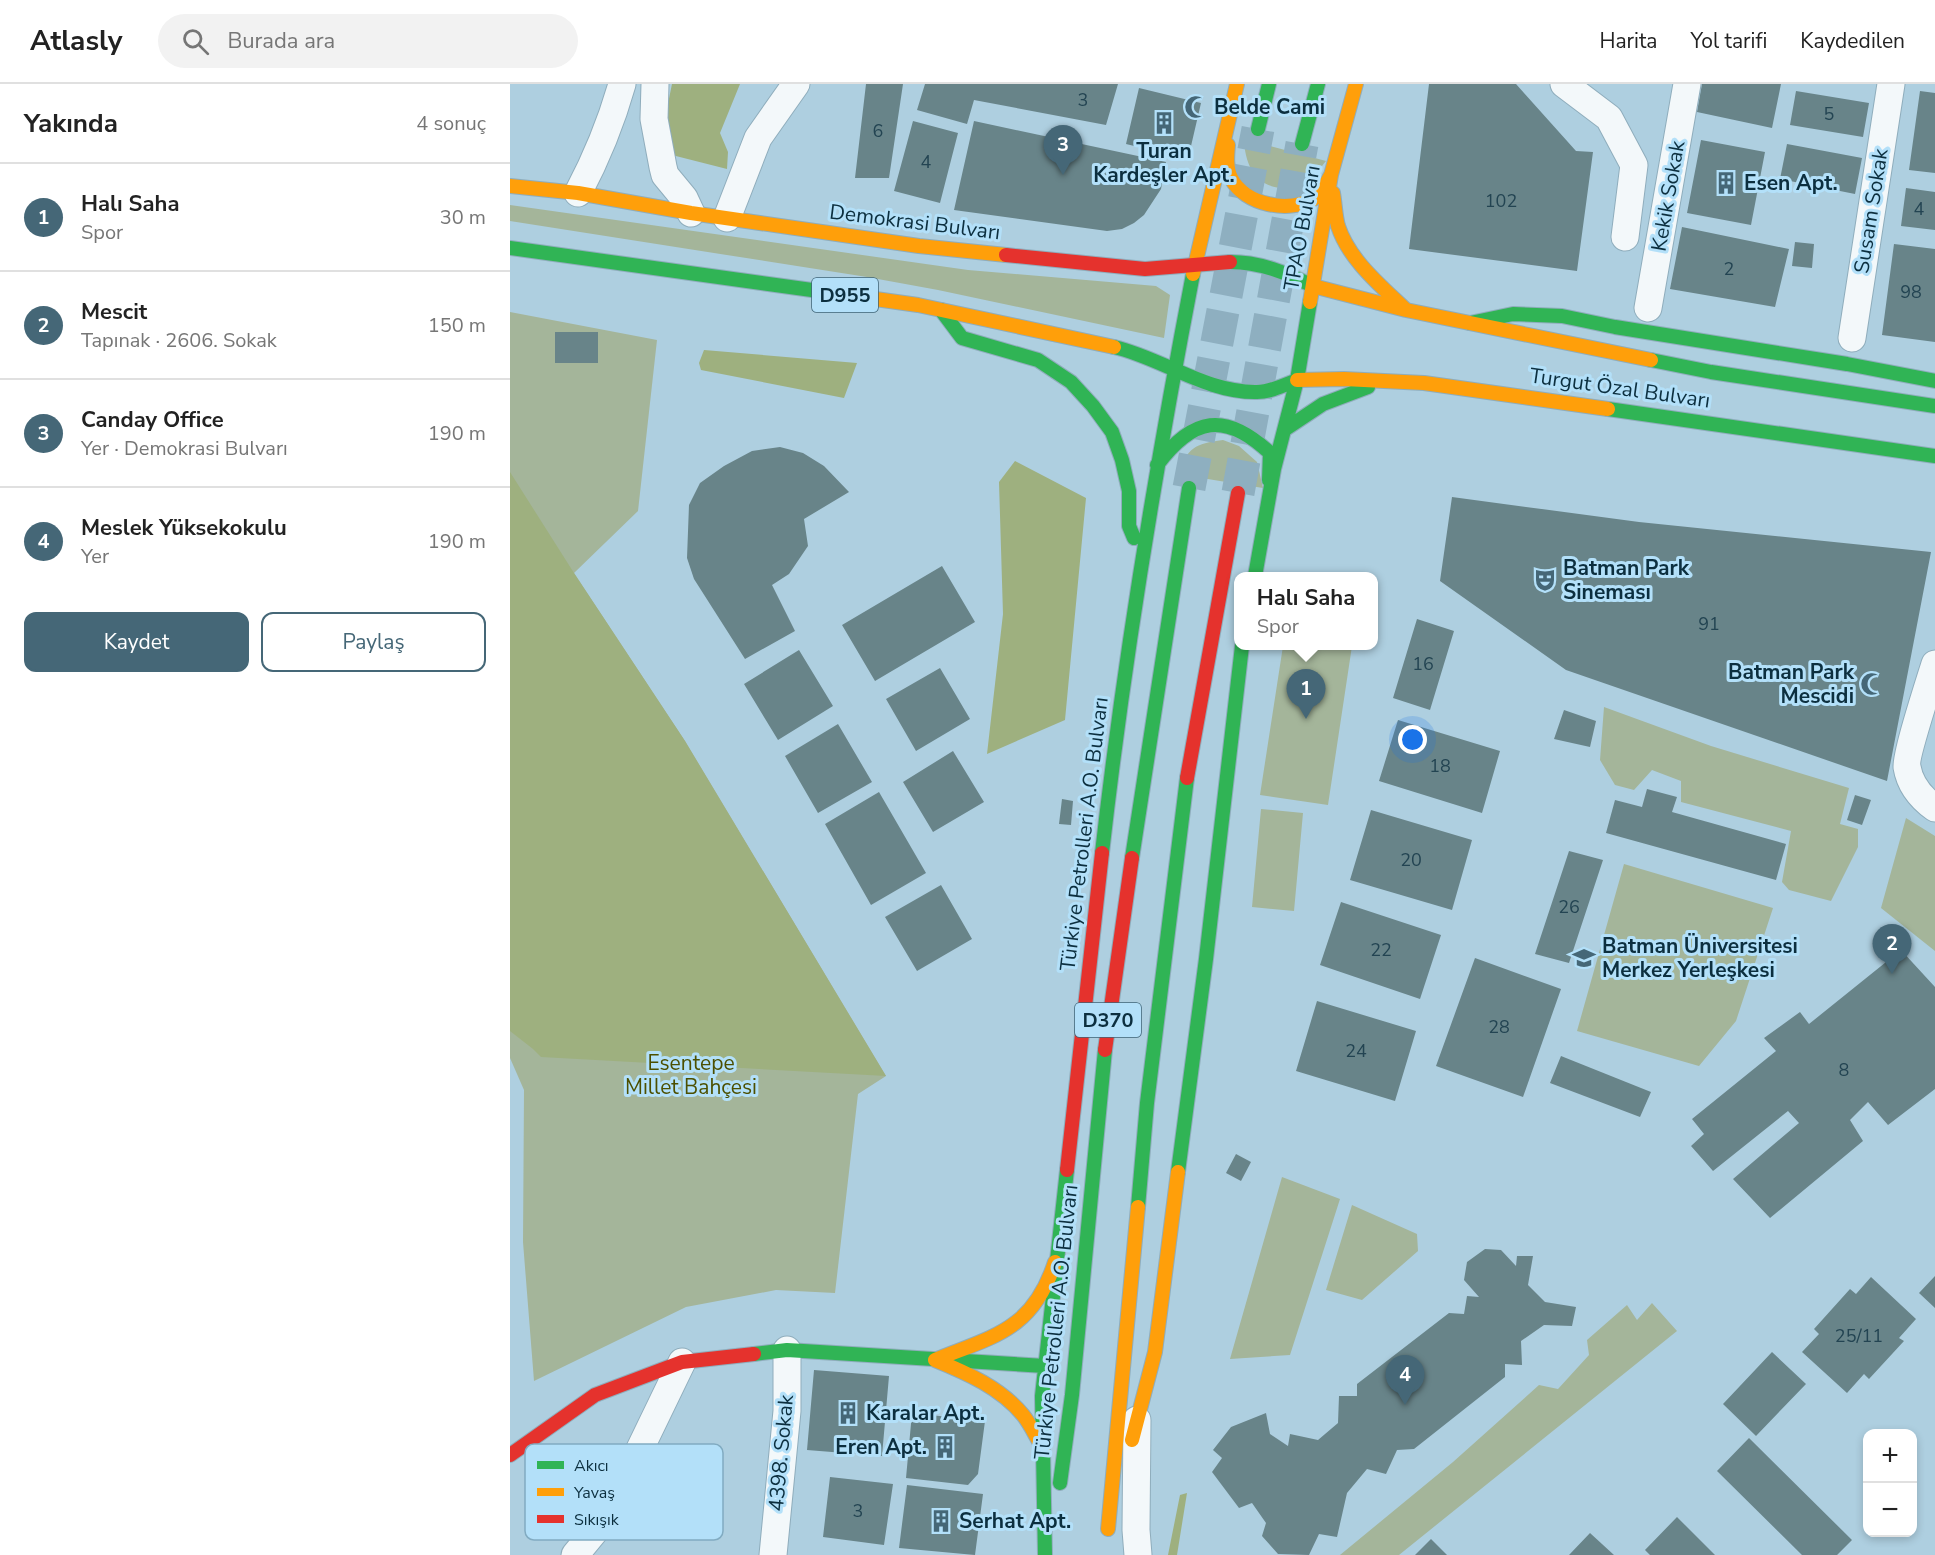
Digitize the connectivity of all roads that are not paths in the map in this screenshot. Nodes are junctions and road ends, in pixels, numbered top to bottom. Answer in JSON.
{"nodes":[{"id":1,"x":622,"y":84,"type":"edge"},
{"id":2,"x":655,"y":84,"type":"edge"},
{"id":3,"x":796,"y":84,"type":"edge"},
{"id":4,"x":1237,"y":84,"type":"edge"},
{"id":5,"x":1269,"y":84,"type":"edge"},
{"id":6,"x":1318,"y":84,"type":"edge"},
{"id":7,"x":1356,"y":84,"type":"edge"},
{"id":8,"x":1564,"y":84,"type":"edge"},
{"id":9,"x":1687,"y":84,"type":"edge"},
{"id":10,"x":1891,"y":84,"type":"edge"},
{"id":11,"x":1228,"y":129,"type":"junction"},
{"id":12,"x":1258,"y":129,"type":"tunnel mouth"},
{"id":13,"x":1302,"y":144,"type":"tunnel mouth"},
{"id":14,"x":1330,"y":175,"type":"junction"},
{"id":15,"x":548,"y":177,"type":"dead end"},
{"id":16,"x":510,"y":186,"type":"edge"},
{"id":17,"x":578,"y":192,"type":"junction"},
{"id":18,"x":691,"y":213,"type":"junction"},
{"id":19,"x":727,"y":218,"type":"junction"},
{"id":20,"x":1624,"y":237,"type":"dead end"},
{"id":21,"x":510,"y":248,"type":"edge"},
{"id":22,"x":1195,"y":265,"type":"junction"},
{"id":23,"x":1313,"y":286,"type":"junction"},
{"id":24,"x":1648,"y":308,"type":"dead end"},
{"id":25,"x":941,"y":310,"type":"junction"},
{"id":26,"x":1406,"y":310,"type":"junction"},
{"id":27,"x":1470,"y":323,"type":"junction"},
{"id":28,"x":1852,"y":338,"type":"dead end"},
{"id":29,"x":1175,"y":367,"type":"junction"},
{"id":30,"x":1297,"y":380,"type":"junction"},
{"id":31,"x":1385,"y":381,"type":"junction"},
{"id":32,"x":1935,"y":381,"type":"edge"},
{"id":33,"x":1935,"y":406,"type":"edge"},
{"id":34,"x":1284,"y":430,"type":"junction"},
{"id":35,"x":1935,"y":456,"type":"edge"},
{"id":36,"x":1157,"y":465,"type":"junction"},
{"id":37,"x":1189,"y":488,"type":"tunnel mouth"},
{"id":38,"x":1238,"y":493,"type":"tunnel mouth"},
{"id":39,"x":1268,"y":503,"type":"junction"},
{"id":40,"x":1142,"y":558,"type":"junction"},
{"id":41,"x":1256,"y":572,"type":"edge"},
{"id":42,"x":1241,"y":650,"type":"edge"},
{"id":43,"x":1935,"y":664,"type":"edge"},
{"id":44,"x":1935,"y":808,"type":"edge"},
{"id":45,"x":1058,"y":1252,"type":"junction"},
{"id":46,"x":787,"y":1350,"type":"junction"},
{"id":47,"x":935,"y":1360,"type":"junction"},
{"id":48,"x":682,"y":1362,"type":"junction"},
{"id":49,"x":1045,"y":1366,"type":"junction"},
{"id":50,"x":1137,"y":1420,"type":"junction"},
{"id":51,"x":525,"y":1444,"type":"edge"},
{"id":52,"x":526,"y":1444,"type":"edge"},
{"id":53,"x":642,"y":1444,"type":"edge"},
{"id":54,"x":1043,"y":1448,"type":"junction"},
{"id":55,"x":510,"y":1455,"type":"edge"},
{"id":56,"x":1108,"y":1529,"type":"junction"},
{"id":57,"x":587,"y":1540,"type":"edge"},
{"id":58,"x":1105,"y":1546,"type":"dead end"},
{"id":59,"x":575,"y":1555,"type":"edge"},
{"id":60,"x":773,"y":1555,"type":"edge"},
{"id":61,"x":1047,"y":1555,"type":"edge"},
{"id":62,"x":1138,"y":1555,"type":"edge"}],
"edges":[{"from":1,"to":17,"type":"street"},
{"from":2,"to":18,"type":"street"},
{"from":3,"to":19,"type":"street"},
{"from":4,"to":11,"type":"main road"},
{"from":5,"to":12,"type":"main road"},
{"from":6,"to":13,"type":"main road","name":"TPAO Bulvarı"},
{"from":7,"to":14,"type":"main road","name":"TPAO Bulvarı"},
{"from":8,"to":20,"type":"street"},
{"from":9,"to":24,"type":"street","name":"Kekik Sokak"},
{"from":10,"to":28,"type":"street","name":"Susam Sokak"},
{"from":11,"to":14,"type":"main road"},
{"from":11,"to":22,"type":"main road"},
{"from":14,"to":23,"type":"main road","name":"TPAO Bulvarı"},
{"from":14,"to":26,"type":"main road"},
{"from":15,"to":17,"type":"main road"},
{"from":16,"to":17,"type":"main road","name":"Demokrasi Bulvarı"},
{"from":17,"to":18,"type":"main road","name":"Demokrasi Bulvarı"},
{"from":18,"to":19,"type":"main road","name":"Demokrasi Bulvarı"},
{"from":19,"to":22,"type":"main road","name":"Demokrasi Bulvarı"},
{"from":21,"to":25,"type":"main road","number":"D955"},
{"from":22,"to":23,"type":"main road","name":"Demokrasi Bulvarı"},
{"from":22,"to":29,"type":"main road","name":"Türkiye Petrolleri A.O. Bulvarı"},
{"from":23,"to":26,"type":"main road","name":"Turgut Özal Bulvarı"},
{"from":23,"to":30,"type":"main road","name":"TPAO Bulvarı"},
{"from":25,"to":29,"type":"main road","number":"D955"},
{"from":25,"to":40,"type":"main road"},
{"from":26,"to":27,"type":"main road","name":"Turgut Özal Bulvarı"},
{"from":27,"to":32,"type":"main road"},
{"from":27,"to":33,"type":"main road","name":"Turgut Özal Bulvarı"},
{"from":29,"to":30,"type":"main road"},
{"from":29,"to":36,"type":"main road","name":"Türkiye Petrolleri A.O. Bulvarı"},
{"from":30,"to":31,"type":"main road","name":"Turgut Özal Bulvarı"},
{"from":30,"to":34,"type":"main road"},
{"from":31,"to":34,"type":"main road"},
{"from":31,"to":35,"type":"main road","name":"Turgut Özal Bulvarı"},
{"from":34,"to":39,"type":"main road"},
{"from":36,"to":39,"type":"main road"},
{"from":36,"to":40,"type":"main road","name":"Türkiye Petrolleri A.O. Bulvarı"},
{"from":37,"to":61,"type":"main road","name":"Türkiye Petrolleri A.O. Bulvarı","number":"D370"},
{"from":38,"to":56,"type":"main road","number":"D370"},
{"from":39,"to":41,"type":"main road"},
{"from":40,"to":45,"type":"main road","name":"Türkiye Petrolleri A.O. Bulvarı"},
{"from":42,"to":50,"type":"main road"},
{"from":43,"to":44,"type":"street"},
{"from":45,"to":47,"type":"main road"},
{"from":45,"to":49,"type":"main road","name":"Türkiye Petrolleri A.O. Bulvarı"},
{"from":46,"to":47,"type":"main road"},
{"from":46,"to":48,"type":"main road"},
{"from":46,"to":60,"type":"street","name":"4398. Sokak"},
{"from":47,"to":49,"type":"main road"},
{"from":47,"to":54,"type":"main road"},
{"from":48,"to":52,"type":"main road"},
{"from":48,"to":53,"type":"street"},
{"from":49,"to":54,"type":"main road","name":"Türkiye Petrolleri A.O. Bulvarı"},
{"from":50,"to":56,"type":"main road"},
{"from":50,"to":62,"type":"street"},
{"from":51,"to":55,"type":"main road"},
{"from":54,"to":61,"type":"main road","name":"Türkiye Petrolleri A.O. Bulvarı"},
{"from":56,"to":58,"type":"main road","number":"D370"},
{"from":57,"to":59,"type":"street"}]}
